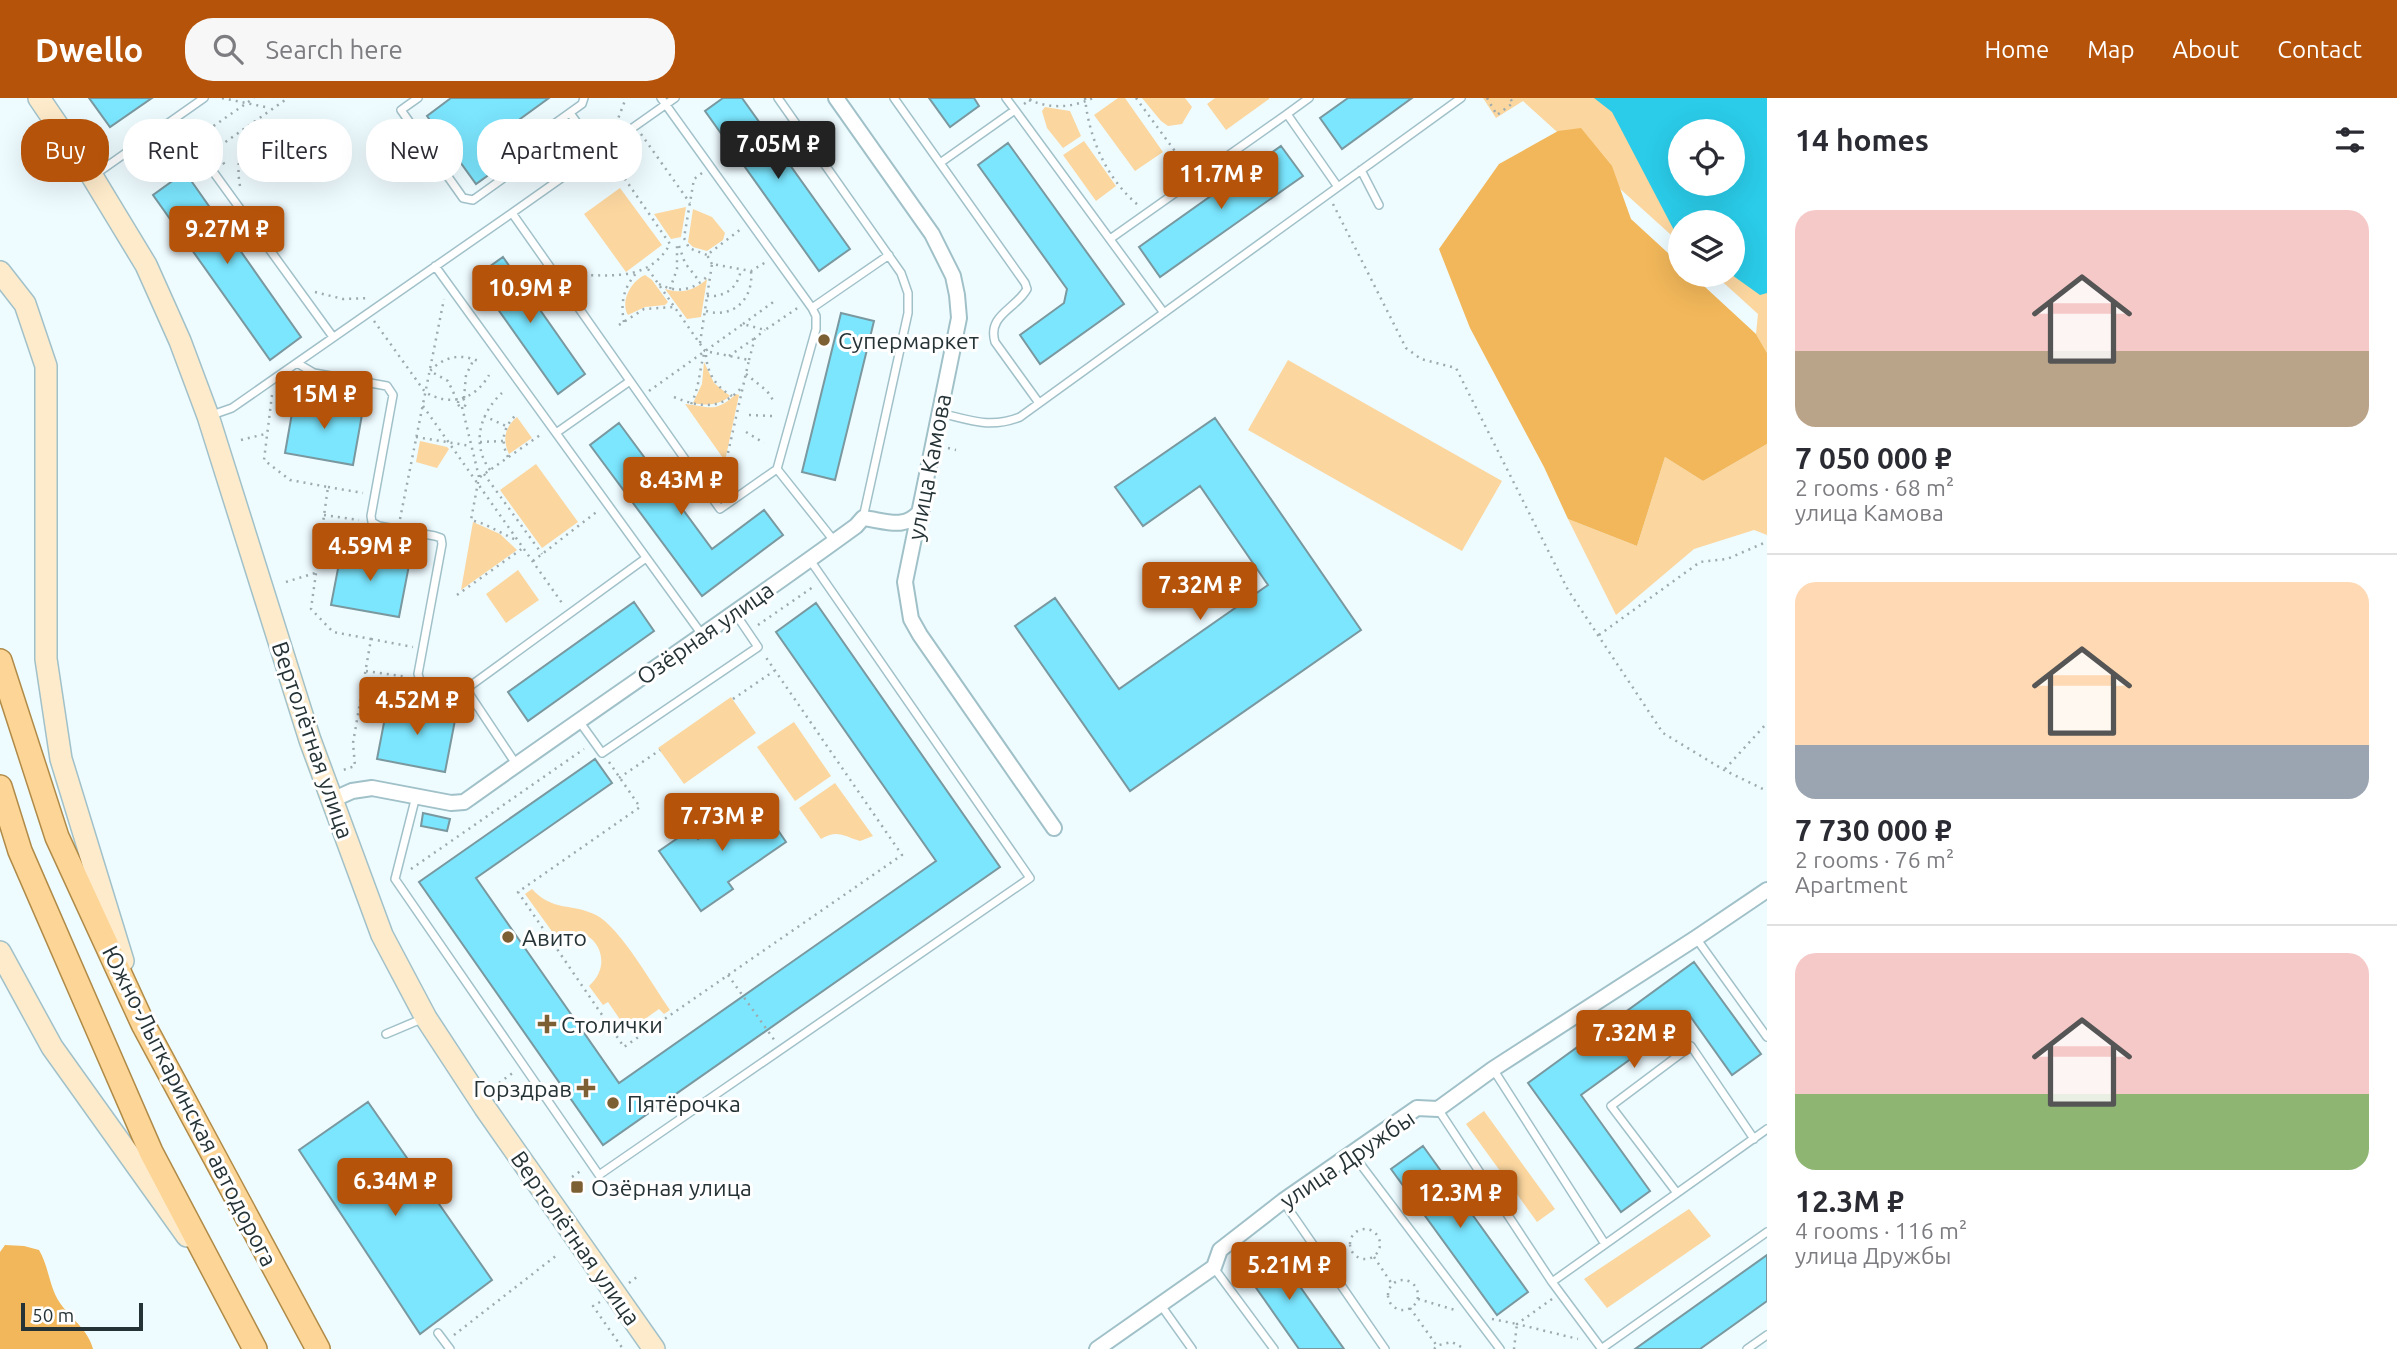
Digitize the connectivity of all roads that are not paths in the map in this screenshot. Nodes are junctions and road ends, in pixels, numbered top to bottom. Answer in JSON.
{"nodes":[{"id":1,"x":39,"y":98,"type":"edge"},
{"id":2,"x":204,"y":98,"type":"edge"},
{"id":3,"x":418,"y":98,"type":"edge"},
{"id":4,"x":584,"y":98,"type":"edge"},
{"id":5,"x":675,"y":98,"type":"edge"},
{"id":6,"x":778,"y":98,"type":"edge"},
{"id":7,"x":836,"y":98,"type":"edge"},
{"id":8,"x":894,"y":98,"type":"edge"},
{"id":9,"x":1006,"y":98,"type":"edge"},
{"id":10,"x":1309,"y":98,"type":"edge"},
{"id":11,"x":1461,"y":98,"type":"edge"},
{"id":12,"x":664,"y":101,"type":"edge"},
{"id":13,"x":1015,"y":110,"type":"junction"},
{"id":14,"x":570,"y":113,"type":"junction"},
{"id":15,"x":1287,"y":114,"type":"junction"},
{"id":16,"x":175,"y":118,"type":"junction"},
{"id":17,"x":53,"y":119,"type":"edge"},
{"id":18,"x":574,"y":119,"type":"edge"},
{"id":19,"x":642,"y":121,"type":"edge"},
{"id":20,"x":940,"y":163,"type":"junction"},
{"id":21,"x":109,"y":164,"type":"edge"},
{"id":22,"x":1362,"y":170,"type":"junction"},
{"id":23,"x":96,"y":182,"type":"edge"},
{"id":24,"x":556,"y":182,"type":"edge"},
{"id":25,"x":1338,"y":187,"type":"junction"},
{"id":26,"x":1378,"y":205,"type":"dead end"},
{"id":27,"x":512,"y":213,"type":"junction"},
{"id":28,"x":1110,"y":239,"type":"junction"},
{"id":29,"x":889,"y":255,"type":"junction"},
{"id":30,"x":435,"y":266,"type":"junction"},
{"id":31,"x":0,"y":272,"type":"edge"},
{"id":32,"x":809,"y":305,"type":"junction"},
{"id":33,"x":1164,"y":313,"type":"junction"},
{"id":34,"x":333,"y":337,"type":"junction"},
{"id":35,"x":297,"y":363,"type":"junction"},
{"id":36,"x":630,"y":381,"type":"junction"},
{"id":37,"x":1038,"y":403,"type":"junction"},
{"id":38,"x":940,"y":413,"type":"junction"},
{"id":39,"x":208,"y":416,"type":"junction"},
{"id":40,"x":554,"y":430,"type":"junction"},
{"id":41,"x":777,"y":469,"type":"junction"},
{"id":42,"x":922,"y":509,"type":"junction"},
{"id":43,"x":863,"y":518,"type":"junction"},
{"id":44,"x":835,"y":541,"type":"junction"},
{"id":45,"x":646,"y":558,"type":"junction"},
{"id":46,"x":810,"y":560,"type":"junction"},
{"id":47,"x":735,"y":613,"type":"junction"},
{"id":48,"x":703,"y":636,"type":"junction"},
{"id":49,"x":0,"y":661,"type":"edge"},
{"id":50,"x":466,"y":689,"type":"junction"},
{"id":51,"x":579,"y":720,"type":"junction"},
{"id":52,"x":516,"y":764,"type":"junction"},
{"id":53,"x":0,"y":787,"type":"edge"},
{"id":54,"x":416,"y":796,"type":"junction"},
{"id":55,"x":332,"y":800,"type":"junction"},
{"id":56,"x":1054,"y":828,"type":"dead end"},
{"id":57,"x":1767,"y":890,"type":"edge"},
{"id":58,"x":1696,"y":939,"type":"junction"},
{"id":59,"x":0,"y":952,"type":"edge"},
{"id":60,"x":426,"y":1018,"type":"junction"},
{"id":61,"x":143,"y":1024,"type":"junction"},
{"id":62,"x":386,"y":1034,"type":"dead end"},
{"id":63,"x":1767,"y":1037,"type":"edge"},
{"id":64,"x":1493,"y":1069,"type":"junction"},
{"id":65,"x":1438,"y":1109,"type":"junction"},
{"id":66,"x":1767,"y":1129,"type":"edge"},
{"id":67,"x":1754,"y":1139,"type":"junction"},
{"id":68,"x":1352,"y":1153,"type":"junction"},
{"id":69,"x":1677,"y":1194,"type":"junction"},
{"id":70,"x":1283,"y":1201,"type":"junction"},
{"id":71,"x":1767,"y":1231,"type":"edge"},
{"id":72,"x":1605,"y":1244,"type":"junction"},
{"id":73,"x":1214,"y":1267,"type":"junction"},
{"id":74,"x":1552,"y":1282,"type":"junction"},
{"id":75,"x":221,"y":1285,"type":"junction"},
{"id":76,"x":1159,"y":1304,"type":"junction"},
{"id":77,"x":438,"y":1333,"type":"dead end"},
{"id":78,"x":1767,"y":1335,"type":"edge"},
{"id":79,"x":447,"y":1345,"type":"edge"},
{"id":80,"x":1600,"y":1347,"type":"edge"},
{"id":81,"x":255,"y":1349,"type":"edge"},
{"id":82,"x":318,"y":1349,"type":"edge"},
{"id":83,"x":654,"y":1349,"type":"edge"},
{"id":84,"x":1097,"y":1349,"type":"edge"},
{"id":85,"x":1192,"y":1349,"type":"edge"},
{"id":86,"x":1274,"y":1349,"type":"edge"},
{"id":87,"x":1385,"y":1349,"type":"edge"},
{"id":88,"x":1500,"y":1349,"type":"edge"},
{"id":89,"x":1747,"y":1349,"type":"edge"}],
"edges":[{"from":1,"to":17,"type":"street","name":"Вертолётная улица"},
{"from":2,"to":16,"type":"lane"},
{"from":3,"to":14,"type":"lane"},
{"from":4,"to":14,"type":"lane"},
{"from":5,"to":12,"type":"lane"},
{"from":6,"to":29,"type":"lane"},
{"from":7,"to":38,"type":"street","name":"улица Камова"},
{"from":8,"to":20,"type":"lane"},
{"from":9,"to":13,"type":"lane"},
{"from":10,"to":15,"type":"lane"},
{"from":11,"to":22,"type":"lane"},
{"from":12,"to":19,"type":"lane"},
{"from":12,"to":32,"type":"lane"},
{"from":13,"to":20,"type":"lane"},
{"from":13,"to":28,"type":"lane"},
{"from":14,"to":18,"type":"lane"},
{"from":15,"to":25,"type":"lane"},
{"from":15,"to":28,"type":"lane"},
{"from":16,"to":21,"type":"lane"},
{"from":16,"to":34,"type":"lane"},
{"from":20,"to":37,"type":"lane"},
{"from":22,"to":25,"type":"lane"},
{"from":22,"to":26,"type":"lane"},
{"from":23,"to":39,"type":"street","name":"Вертолётная улица"},
{"from":24,"to":27,"type":"lane"},
{"from":25,"to":33,"type":"lane"},
{"from":27,"to":30,"type":"lane"},
{"from":27,"to":36,"type":"lane"},
{"from":28,"to":33,"type":"lane"},
{"from":29,"to":32,"type":"lane"},
{"from":29,"to":43,"type":"lane"},
{"from":30,"to":34,"type":"lane"},
{"from":30,"to":40,"type":"lane"},
{"from":31,"to":61,"type":"street"},
{"from":32,"to":41,"type":"lane"},
{"from":33,"to":37,"type":"lane"},
{"from":34,"to":35,"type":"lane"},
{"from":35,"to":39,"type":"lane"},
{"from":35,"to":50,"type":"lane"},
{"from":36,"to":40,"type":"lane"},
{"from":36,"to":41,"type":"lane"},
{"from":37,"to":38,"type":"lane"},
{"from":38,"to":42,"type":"street","name":"улица Камова"},
{"from":39,"to":55,"type":"street","name":"Вертолётная улица"},
{"from":40,"to":45,"type":"lane"},
{"from":41,"to":44,"type":"lane"},
{"from":42,"to":43,"type":"street"},
{"from":42,"to":56,"type":"street","name":"улица Камова"},
{"from":43,"to":44,"type":"street","name":"Озёрная улица"},
{"from":44,"to":46,"type":"street","name":"Озёрная улица"},
{"from":45,"to":48,"type":"lane"},
{"from":45,"to":50,"type":"lane"},
{"from":46,"to":47,"type":"street","name":"Озёрная улица"},
{"from":46,"to":54,"type":"lane"},
{"from":47,"to":48,"type":"street","name":"Озёрная улица"},
{"from":47,"to":51,"type":"lane"},
{"from":48,"to":51,"type":"street","name":"Озёрная улица"},
{"from":49,"to":61,"type":"main road","name":"Южно-Лыткаринская автодорога"},
{"from":50,"to":52,"type":"lane"},
{"from":51,"to":52,"type":"street","name":"Озёрная улица"},
{"from":52,"to":54,"type":"street","name":"Озёрная улица"},
{"from":53,"to":75,"type":"main road","name":"Южно-Лыткаринская автодорога"},
{"from":54,"to":55,"type":"street","name":"Озёрная улица"},
{"from":55,"to":60,"type":"street","name":"Вертолётная улица"},
{"from":57,"to":58,"type":"street"},
{"from":58,"to":63,"type":"lane"},
{"from":58,"to":64,"type":"street"},
{"from":59,"to":75,"type":"street"},
{"from":60,"to":62,"type":"lane"},
{"from":60,"to":83,"type":"street","name":"Вертолётная улица"},
{"from":61,"to":82,"type":"main road","name":"Южно-Лыткаринская автодорога"},
{"from":64,"to":65,"type":"street"},
{"from":64,"to":72,"type":"lane"},
{"from":65,"to":68,"type":"street","name":"улица Дружбы"},
{"from":65,"to":74,"type":"lane"},
{"from":66,"to":67,"type":"lane"},
{"from":67,"to":69,"type":"lane"},
{"from":67,"to":69,"type":"lane"},
{"from":68,"to":70,"type":"street","name":"улица Дружбы"},
{"from":68,"to":88,"type":"lane"},
{"from":69,"to":72,"type":"lane"},
{"from":70,"to":73,"type":"street","name":"улица Дружбы"},
{"from":70,"to":87,"type":"lane"},
{"from":71,"to":80,"type":"lane"},
{"from":72,"to":74,"type":"lane"},
{"from":73,"to":76,"type":"street","name":"улица Дружбы"},
{"from":73,"to":86,"type":"lane"},
{"from":74,"to":80,"type":"lane"},
{"from":75,"to":81,"type":"main road","name":"Южно-Лыткаринская автодорога"},
{"from":76,"to":84,"type":"street","name":"улица Дружбы"},
{"from":76,"to":85,"type":"lane"},
{"from":77,"to":79,"type":"lane"},
{"from":78,"to":89,"type":"lane"}]}
